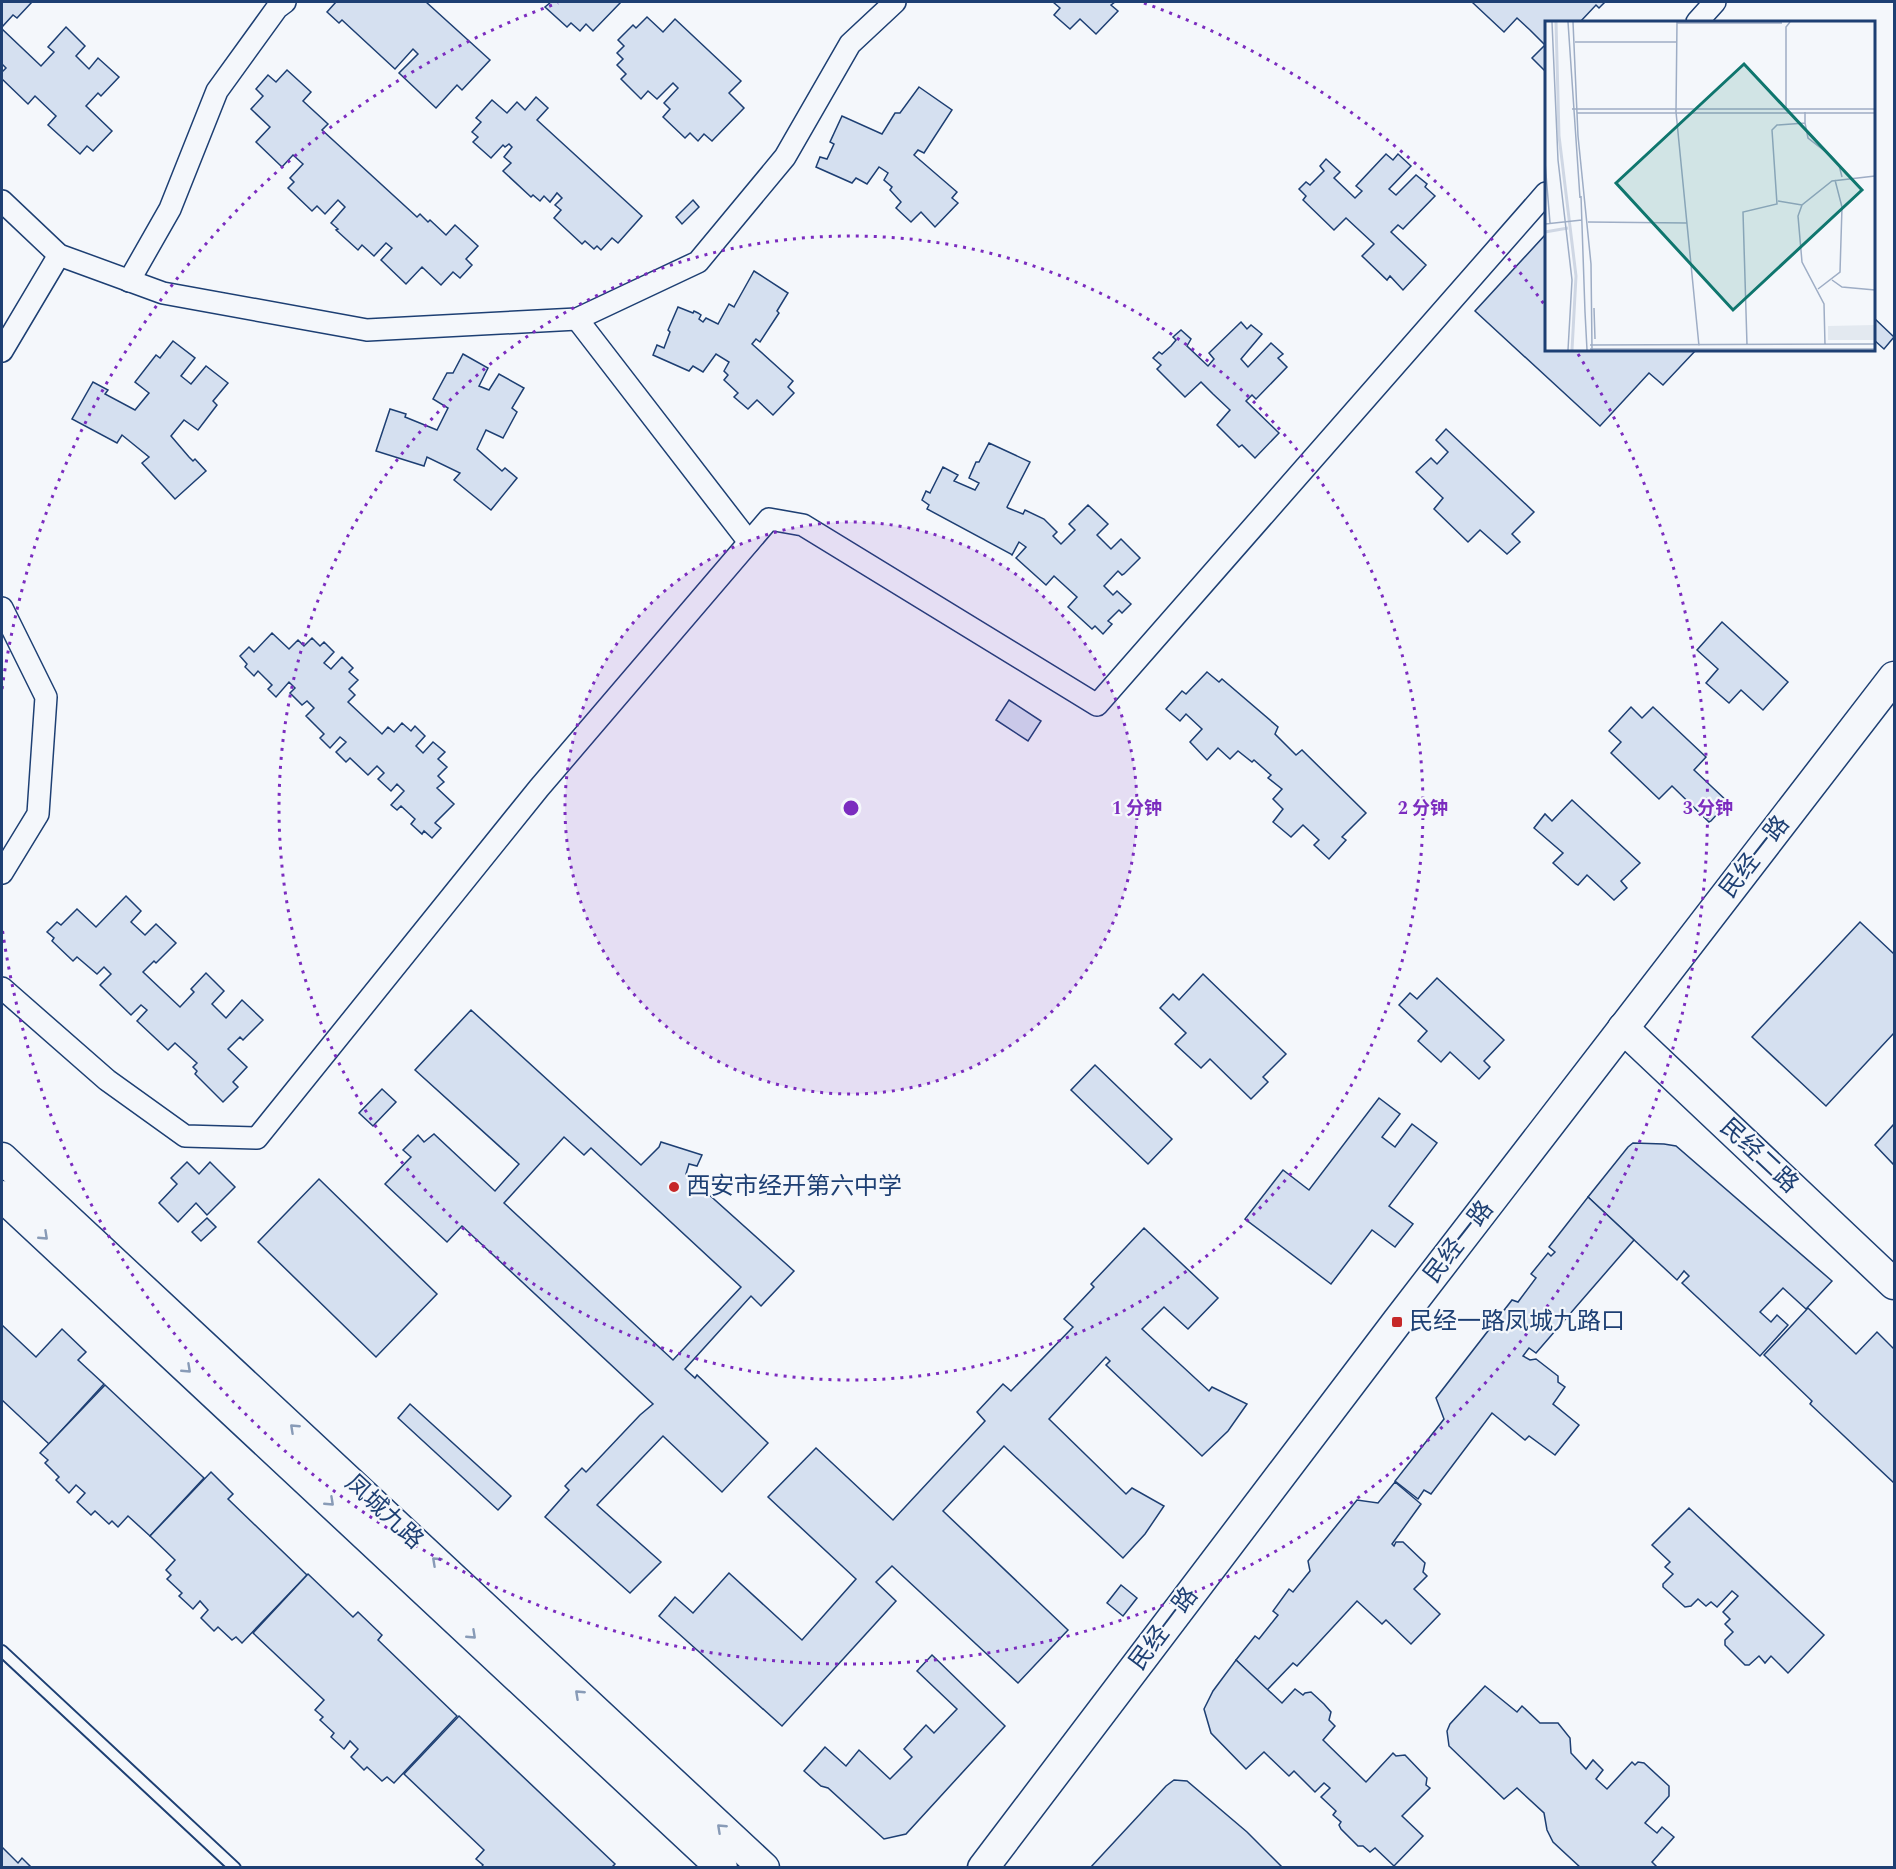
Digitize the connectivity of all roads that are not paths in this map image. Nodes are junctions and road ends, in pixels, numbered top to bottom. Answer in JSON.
{"nodes":[{"id":1,"x":285,"y":2,"type":"edge"},
{"id":2,"x":895,"y":2,"type":"edge"},
{"id":3,"x":1715,"y":2,"type":"edge"},
{"id":4,"x":1697,"y":21,"type":"edge"},
{"id":5,"x":1545,"y":194,"type":"edge"},
{"id":6,"x":2,"y":201,"type":"edge"},
{"id":7,"x":59,"y":255,"type":"junction"},
{"id":8,"x":129,"y":281,"type":"junction"},
{"id":9,"x":577,"y":319,"type":"junction"},
{"id":10,"x":2,"y":351,"type":"edge"},
{"id":11,"x":749,"y":542,"type":"junction"},
{"id":12,"x":2,"y":608,"type":"edge"},
{"id":13,"x":1894,"y":677,"type":"edge"},
{"id":14,"x":2,"y":873,"type":"edge"},
{"id":15,"x":2,"y":988,"type":"edge"},
{"id":16,"x":1623,"y":1028,"type":"junction"},
{"id":17,"x":6,"y":1186,"type":"edge"},
{"id":18,"x":1894,"y":1284,"type":"edge"},
{"id":19,"x":2,"y":1651,"type":"edge"},
{"id":20,"x":235,"y":1868,"type":"edge"},
{"id":21,"x":722,"y":1868,"type":"edge"},
{"id":22,"x":764,"y":1868,"type":"edge"},
{"id":23,"x":983,"y":1868,"type":"edge"}],
"edges":[{"from":1,"to":8,"type":"street"},
{"from":2,"to":9,"type":"street"},
{"from":3,"to":4,"type":"street"},
{"from":5,"to":11,"type":"street"},
{"from":6,"to":7,"type":"street"},
{"from":7,"to":8,"type":"street"},
{"from":7,"to":10,"type":"street"},
{"from":8,"to":9,"type":"street"},
{"from":9,"to":11,"type":"street"},
{"from":11,"to":15,"type":"street"},
{"from":12,"to":14,"type":"street"},
{"from":13,"to":16,"type":"street","name":"民经一路"},
{"from":16,"to":18,"type":"street","name":"民经二路"},
{"from":16,"to":23,"type":"street","name":"民经一路"},
{"from":17,"to":21,"type":"street","name":"凤城九路","one_way":true},
{"from":22,"to":17,"type":"street","name":"凤城九路","one_way":true},
{"from":19,"to":20,"type":"lane"}]}
